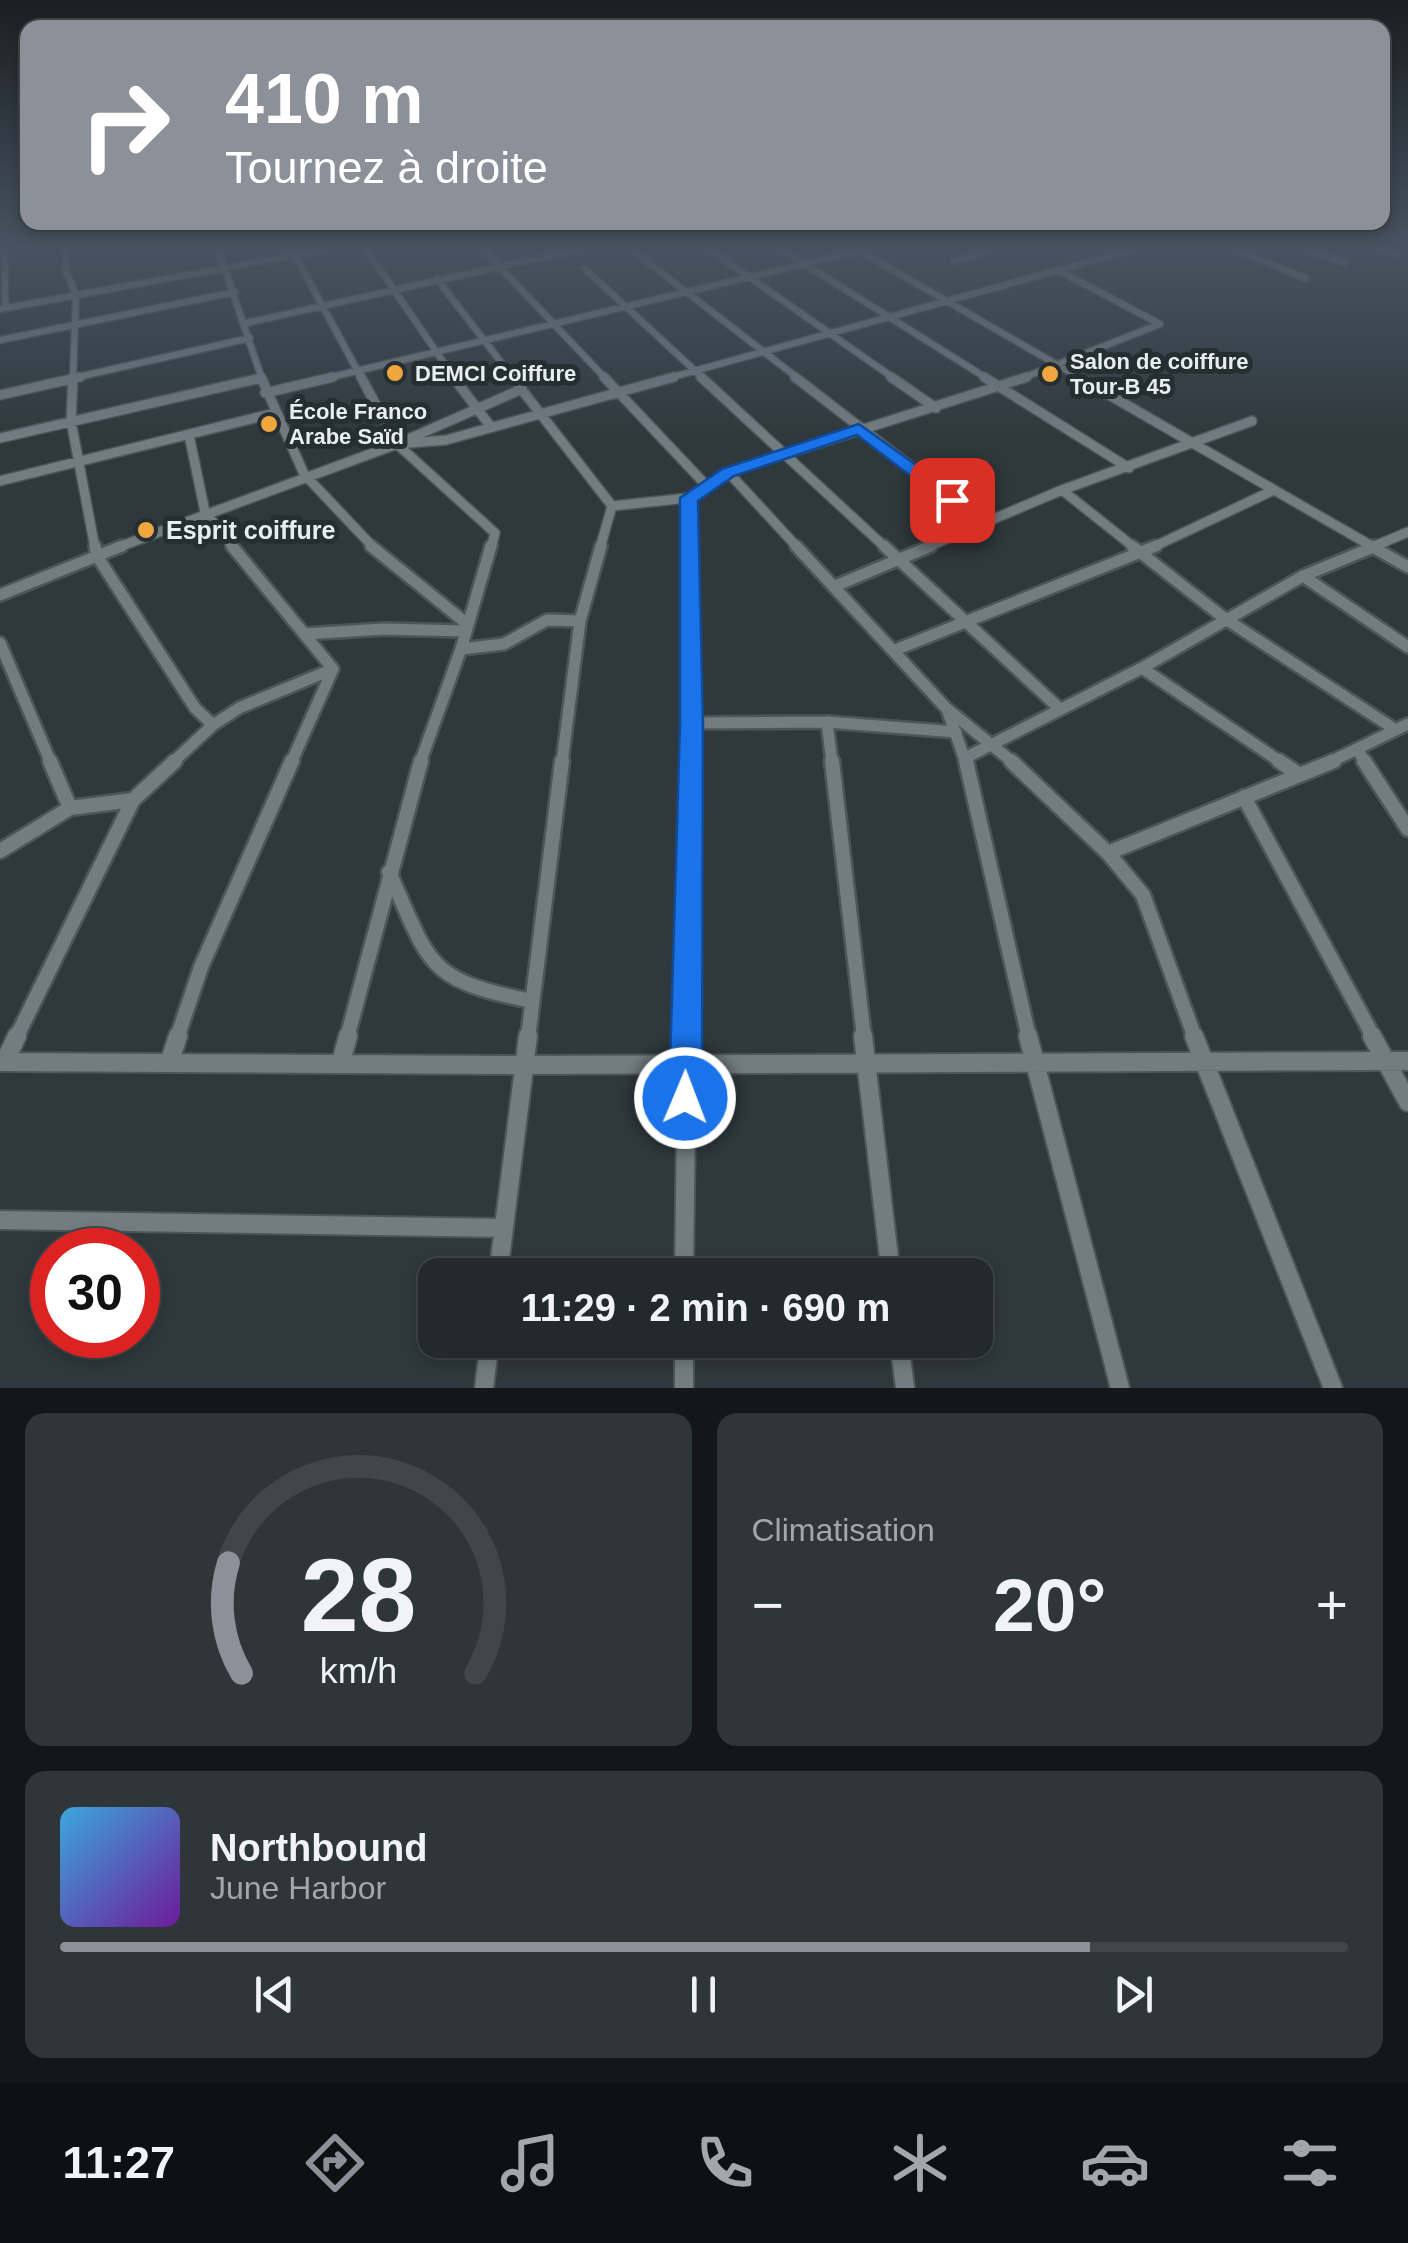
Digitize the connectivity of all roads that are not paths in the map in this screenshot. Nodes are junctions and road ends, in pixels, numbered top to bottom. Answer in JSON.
{"nodes":[{"id":1,"x":75,"y":311,"type":"edge"},
{"id":2,"x":144,"y":311,"type":"edge"},
{"id":3,"x":242,"y":311,"type":"edge"},
{"id":4,"x":299,"y":311,"type":"edge"},
{"id":5,"x":323,"y":311,"type":"edge"},
{"id":6,"x":410,"y":311,"type":"edge"},
{"id":7,"x":459,"y":311,"type":"edge"},
{"id":8,"x":543,"y":311,"type":"edge"},
{"id":9,"x":604,"y":311,"type":"edge"},
{"id":10,"x":625,"y":311,"type":"edge"},
{"id":11,"x":710,"y":311,"type":"edge"},
{"id":12,"x":797,"y":311,"type":"edge"},
{"id":13,"x":878,"y":311,"type":"edge"},
{"id":14,"x":916,"y":311,"type":"edge"},
{"id":15,"x":963,"y":311,"type":"edge"},
{"id":16,"x":1135,"y":311,"type":"edge"},
{"id":17,"x":889,"y":318,"type":"junction"},
{"id":18,"x":554,"y":322,"type":"junction"},
{"id":19,"x":246,"y":323,"type":"junction"},
{"id":20,"x":75,"y":325,"type":"junction"},
{"id":21,"x":828,"y":333,"type":"junction"},
{"id":22,"x":250,"y":338,"type":"junction"},
{"id":23,"x":0,"y":340,"type":"edge"},
{"id":24,"x":480,"y":340,"type":"junction"},
{"id":25,"x":434,"y":351,"type":"junction"},
{"id":26,"x":760,"y":351,"type":"junction"},
{"id":27,"x":1061,"y":366,"type":"junction"},
{"id":28,"x":693,"y":369,"type":"junction"},
{"id":29,"x":356,"y":370,"type":"junction"},
{"id":30,"x":261,"y":378,"type":"junction"},
{"id":31,"x":72,"y":380,"type":"junction"},
{"id":32,"x":998,"y":387,"type":"junction"},
{"id":33,"x":522,"y":390,"type":"junction"},
{"id":34,"x":619,"y":390,"type":"junction"},
{"id":35,"x":266,"y":393,"type":"junction"},
{"id":36,"x":0,"y":395,"type":"edge"},
{"id":37,"x":476,"y":408,"type":"junction"},
{"id":38,"x":936,"y":408,"type":"junction"},
{"id":39,"x":542,"y":412,"type":"junction"},
{"id":40,"x":275,"y":414,"type":"junction"},
{"id":41,"x":1252,"y":421,"type":"dead end"},
{"id":42,"x":71,"y":422,"type":"junction"},
{"id":43,"x":491,"y":427,"type":"junction"},
{"id":44,"x":859,"y":429,"type":"junction"},
{"id":45,"x":188,"y":435,"type":"junction"},
{"id":46,"x":0,"y":438,"type":"edge"},
{"id":47,"x":1192,"y":442,"type":"junction"},
{"id":48,"x":396,"y":444,"type":"junction"},
{"id":49,"x":782,"y":452,"type":"junction"},
{"id":50,"x":78,"y":462,"type":"junction"},
{"id":51,"x":1129,"y":468,"type":"junction"},
{"id":52,"x":728,"y":472,"type":"junction"},
{"id":53,"x":305,"y":476,"type":"junction"},
{"id":54,"x":0,"y":482,"type":"edge"},
{"id":55,"x":706,"y":484,"type":"junction"},
{"id":56,"x":1062,"y":490,"type":"junction"},
{"id":57,"x":1274,"y":490,"type":"junction"},
{"id":58,"x":688,"y":498,"type":"junction"},
{"id":59,"x":612,"y":506,"type":"junction"},
{"id":60,"x":206,"y":512,"type":"junction"},
{"id":61,"x":984,"y":523,"type":"junction"},
{"id":62,"x":1408,"y":532,"type":"edge"},
{"id":63,"x":1373,"y":546,"type":"junction"},
{"id":64,"x":1142,"y":552,"type":"junction"},
{"id":65,"x":97,"y":556,"type":"junction"},
{"id":66,"x":898,"y":559,"type":"junction"},
{"id":67,"x":1408,"y":567,"type":"edge"},
{"id":68,"x":1303,"y":576,"type":"junction"},
{"id":69,"x":835,"y":586,"type":"junction"},
{"id":70,"x":0,"y":595,"type":"edge"},
{"id":71,"x":1224,"y":618,"type":"junction"},
{"id":72,"x":580,"y":621,"type":"junction"},
{"id":73,"x":967,"y":624,"type":"junction"},
{"id":74,"x":465,"y":627,"type":"junction"},
{"id":75,"x":304,"y":634,"type":"junction"},
{"id":76,"x":0,"y":644,"type":"edge"},
{"id":77,"x":1408,"y":647,"type":"edge"},
{"id":78,"x":461,"y":648,"type":"junction"},
{"id":79,"x":895,"y":650,"type":"junction"},
{"id":80,"x":333,"y":668,"type":"junction"},
{"id":81,"x":1142,"y":668,"type":"junction"},
{"id":82,"x":946,"y":708,"type":"junction"},
{"id":83,"x":1060,"y":710,"type":"junction"},
{"id":84,"x":826,"y":722,"type":"junction"},
{"id":85,"x":692,"y":723,"type":"junction"},
{"id":86,"x":213,"y":725,"type":"junction"},
{"id":87,"x":1402,"y":727,"type":"edge"},
{"id":88,"x":956,"y":732,"type":"junction"},
{"id":89,"x":992,"y":744,"type":"junction"},
{"id":90,"x":1358,"y":752,"type":"junction"},
{"id":91,"x":965,"y":758,"type":"junction"},
{"id":92,"x":1298,"y":774,"type":"junction"},
{"id":93,"x":1244,"y":797,"type":"junction"},
{"id":94,"x":133,"y":800,"type":"junction"},
{"id":95,"x":70,"y":808,"type":"junction"},
{"id":96,"x":1408,"y":829,"type":"edge"},
{"id":97,"x":0,"y":851,"type":"edge"},
{"id":98,"x":1108,"y":852,"type":"junction"},
{"id":99,"x":388,"y":872,"type":"junction"},
{"id":100,"x":532,"y":1002,"type":"junction"},
{"id":101,"x":170,"y":1060,"type":"junction"},
{"id":102,"x":3,"y":1061,"type":"edge"},
{"id":103,"x":1386,"y":1061,"type":"junction"},
{"id":104,"x":1408,"y":1061,"type":"edge"},
{"id":105,"x":341,"y":1062,"type":"junction"},
{"id":106,"x":866,"y":1062,"type":"junction"},
{"id":107,"x":1034,"y":1062,"type":"junction"},
{"id":108,"x":1203,"y":1062,"type":"junction"},
{"id":109,"x":686,"y":1063,"type":"junction"},
{"id":110,"x":524,"y":1065,"type":"junction"},
{"id":111,"x":1408,"y":1102,"type":"edge"},
{"id":112,"x":0,"y":1220,"type":"edge"},
{"id":113,"x":504,"y":1228,"type":"junction"},
{"id":114,"x":500,"y":1258,"type":"edge"},
{"id":115,"x":684,"y":1258,"type":"edge"},
{"id":116,"x":889,"y":1258,"type":"edge"},
{"id":117,"x":488,"y":1358,"type":"edge"},
{"id":118,"x":684,"y":1358,"type":"edge"},
{"id":119,"x":901,"y":1358,"type":"edge"},
{"id":120,"x":484,"y":1388,"type":"edge"},
{"id":121,"x":684,"y":1388,"type":"edge"},
{"id":122,"x":905,"y":1388,"type":"edge"},
{"id":123,"x":1120,"y":1388,"type":"edge"},
{"id":124,"x":1332,"y":1388,"type":"edge"}],
"edges":[{"from":1,"to":20,"type":"street"},
{"from":2,"to":20,"type":"street"},
{"from":3,"to":19,"type":"street"},
{"from":4,"to":19,"type":"street"},
{"from":5,"to":29,"type":"street"},
{"from":6,"to":25,"type":"street"},
{"from":7,"to":24,"type":"street"},
{"from":8,"to":18,"type":"street"},
{"from":9,"to":18,"type":"street"},
{"from":10,"to":28,"type":"street"},
{"from":11,"to":26,"type":"street"},
{"from":12,"to":21,"type":"street"},
{"from":13,"to":17,"type":"street"},
{"from":14,"to":17,"type":"street"},
{"from":15,"to":27,"type":"street"},
{"from":16,"to":27,"type":"street"},
{"from":17,"to":21,"type":"street"},
{"from":17,"to":32,"type":"street"},
{"from":18,"to":24,"type":"street"},
{"from":18,"to":34,"type":"street"},
{"from":19,"to":22,"type":"street"},
{"from":20,"to":23,"type":"street"},
{"from":20,"to":31,"type":"street"},
{"from":21,"to":26,"type":"street"},
{"from":21,"to":38,"type":"street"},
{"from":22,"to":30,"type":"street"},
{"from":22,"to":31,"type":"street"},
{"from":24,"to":25,"type":"street"},
{"from":24,"to":33,"type":"street"},
{"from":25,"to":29,"type":"street"},
{"from":25,"to":37,"type":"street"},
{"from":26,"to":28,"type":"street"},
{"from":26,"to":44,"type":"street"},
{"from":27,"to":32,"type":"street"},
{"from":27,"to":47,"type":"street"},
{"from":28,"to":34,"type":"street"},
{"from":28,"to":49,"type":"street"},
{"from":29,"to":35,"type":"street"},
{"from":29,"to":48,"type":"street"},
{"from":30,"to":35,"type":"street"},
{"from":30,"to":42,"type":"street"},
{"from":31,"to":36,"type":"street"},
{"from":31,"to":42,"type":"street"},
{"from":32,"to":38,"type":"street"},
{"from":32,"to":51,"type":"street"},
{"from":33,"to":37,"type":"street"},
{"from":33,"to":39,"type":"street"},
{"from":34,"to":39,"type":"street"},
{"from":34,"to":55,"type":"street"},
{"from":35,"to":40,"type":"street"},
{"from":37,"to":43,"type":"street"},
{"from":37,"to":48,"type":"street"},
{"from":38,"to":44,"type":"street"},
{"from":39,"to":43,"type":"street"},
{"from":39,"to":59,"type":"street"},
{"from":40,"to":45,"type":"street"},
{"from":40,"to":53,"type":"street"},
{"from":41,"to":47,"type":"street"},
{"from":42,"to":46,"type":"street"},
{"from":42,"to":50,"type":"street"},
{"from":43,"to":48,"type":"street"},
{"from":44,"to":49,"type":"street"},
{"from":44,"to":61,"type":"street"},
{"from":45,"to":50,"type":"street"},
{"from":45,"to":60,"type":"street"},
{"from":47,"to":51,"type":"street"},
{"from":47,"to":57,"type":"street"},
{"from":48,"to":53,"type":"street"},
{"from":48,"to":74,"type":"street"},
{"from":49,"to":52,"type":"street"},
{"from":49,"to":66,"type":"street"},
{"from":50,"to":54,"type":"street"},
{"from":50,"to":65,"type":"street"},
{"from":51,"to":56,"type":"street"},
{"from":52,"to":55,"type":"street"},
{"from":52,"to":69,"type":"street"},
{"from":53,"to":60,"type":"street"},
{"from":53,"to":74,"type":"street"},
{"from":55,"to":58,"type":"street"},
{"from":56,"to":61,"type":"street"},
{"from":56,"to":64,"type":"street"},
{"from":57,"to":63,"type":"street"},
{"from":57,"to":64,"type":"street"},
{"from":58,"to":59,"type":"street"},
{"from":58,"to":85,"type":"street"},
{"from":59,"to":72,"type":"street"},
{"from":60,"to":65,"type":"street"},
{"from":60,"to":75,"type":"street"},
{"from":61,"to":66,"type":"street"},
{"from":62,"to":63,"type":"street"},
{"from":63,"to":67,"type":"street"},
{"from":63,"to":68,"type":"street"},
{"from":64,"to":71,"type":"street"},
{"from":64,"to":73,"type":"street"},
{"from":65,"to":70,"type":"street"},
{"from":65,"to":86,"type":"street"},
{"from":66,"to":69,"type":"street"},
{"from":66,"to":73,"type":"street"},
{"from":68,"to":71,"type":"street"},
{"from":68,"to":77,"type":"street"},
{"from":69,"to":79,"type":"street"},
{"from":71,"to":81,"type":"street"},
{"from":71,"to":87,"type":"street"},
{"from":72,"to":78,"type":"street"},
{"from":72,"to":100,"type":"street"},
{"from":73,"to":79,"type":"street"},
{"from":73,"to":83,"type":"street"},
{"from":74,"to":75,"type":"street"},
{"from":74,"to":78,"type":"street"},
{"from":75,"to":80,"type":"street"},
{"from":76,"to":95,"type":"street"},
{"from":78,"to":99,"type":"street"},
{"from":79,"to":82,"type":"street"},
{"from":80,"to":86,"type":"street"},
{"from":80,"to":101,"type":"street"},
{"from":81,"to":83,"type":"street"},
{"from":81,"to":92,"type":"street"},
{"from":82,"to":88,"type":"street"},
{"from":82,"to":89,"type":"street"},
{"from":83,"to":89,"type":"street"},
{"from":84,"to":85,"type":"street"},
{"from":84,"to":88,"type":"street"},
{"from":84,"to":106,"type":"street"},
{"from":85,"to":109,"type":"street"},
{"from":86,"to":94,"type":"street"},
{"from":87,"to":90,"type":"street"},
{"from":88,"to":91,"type":"street"},
{"from":89,"to":91,"type":"street"},
{"from":89,"to":98,"type":"street"},
{"from":90,"to":92,"type":"street"},
{"from":90,"to":96,"type":"street"},
{"from":91,"to":107,"type":"street"},
{"from":92,"to":93,"type":"street"},
{"from":93,"to":98,"type":"street"},
{"from":93,"to":103,"type":"street"},
{"from":94,"to":95,"type":"street"},
{"from":94,"to":102,"type":"street"},
{"from":95,"to":97,"type":"street"},
{"from":98,"to":108,"type":"street"},
{"from":99,"to":100,"type":"street"},
{"from":99,"to":105,"type":"street"},
{"from":100,"to":110,"type":"street"},
{"from":101,"to":102,"type":"street"},
{"from":101,"to":105,"type":"street"},
{"from":103,"to":104,"type":"street"},
{"from":103,"to":108,"type":"street"},
{"from":103,"to":111,"type":"street"},
{"from":105,"to":110,"type":"street"},
{"from":106,"to":107,"type":"street"},
{"from":106,"to":109,"type":"street"},
{"from":106,"to":116,"type":"street"},
{"from":107,"to":108,"type":"street"},
{"from":107,"to":123,"type":"street"},
{"from":108,"to":124,"type":"street"},
{"from":109,"to":110,"type":"street"},
{"from":109,"to":115,"type":"street"},
{"from":110,"to":113,"type":"street"},
{"from":112,"to":113,"type":"street"},
{"from":113,"to":114,"type":"street"},
{"from":117,"to":120,"type":"street"},
{"from":118,"to":121,"type":"street"},
{"from":119,"to":122,"type":"street"}]}
